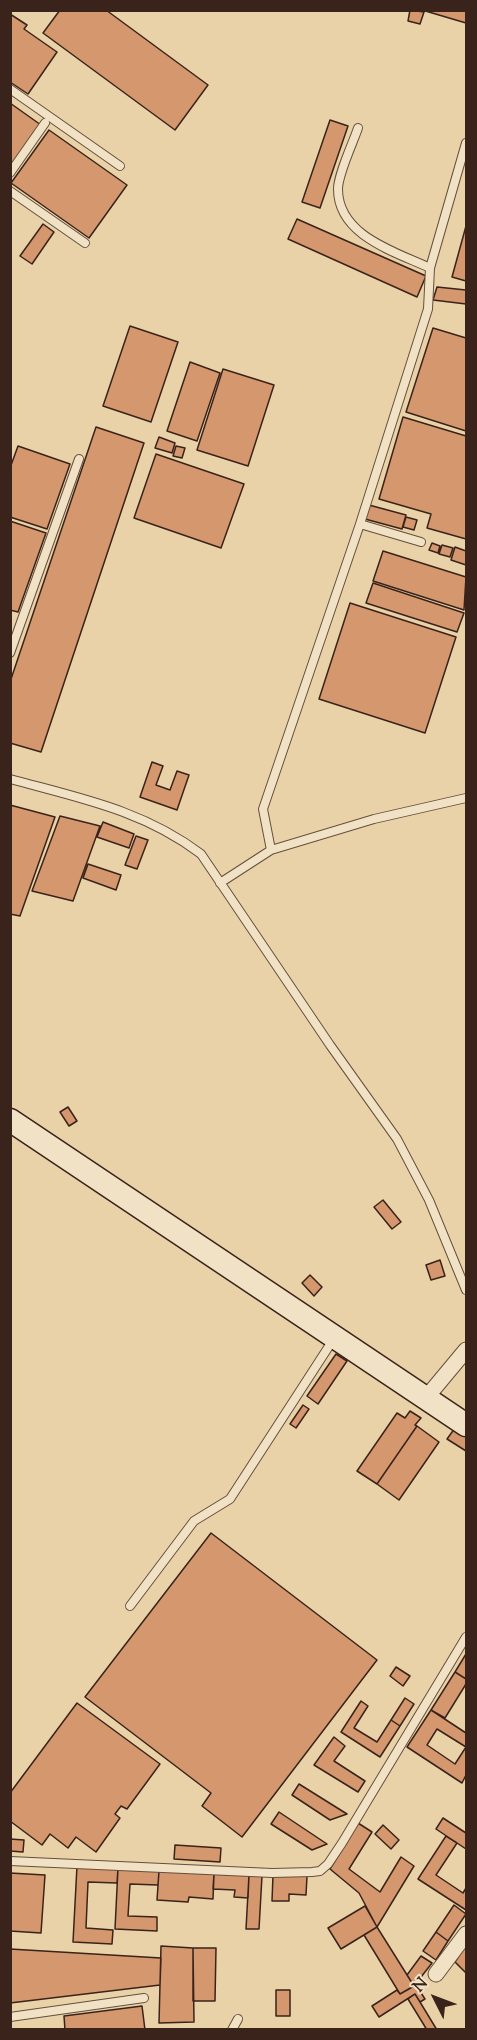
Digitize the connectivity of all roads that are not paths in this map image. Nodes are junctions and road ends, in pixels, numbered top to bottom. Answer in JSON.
{"nodes":[{"id":1,"x":10,"y":88,"type":"edge"},
{"id":2,"x":45,"y":123,"type":"dead end"},
{"id":3,"x":358,"y":128,"type":"dead end"},
{"id":4,"x":466,"y":143,"type":"edge"},
{"id":5,"x":120,"y":166,"type":"dead end"},
{"id":6,"x":10,"y":173,"type":"edge"},
{"id":7,"x":10,"y":191,"type":"edge"},
{"id":8,"x":85,"y":243,"type":"dead end"},
{"id":9,"x":430,"y":268,"type":"junction"},
{"id":10,"x":79,"y":459,"type":"dead end"},
{"id":11,"x":360,"y":524,"type":"junction"},
{"id":12,"x":422,"y":542,"type":"dead end"},
{"id":13,"x":10,"y":653,"type":"edge"},
{"id":14,"x":10,"y":779,"type":"edge"},
{"id":15,"x":466,"y":798,"type":"edge"},
{"id":16,"x":271,"y":850,"type":"junction"},
{"id":17,"x":220,"y":883,"type":"junction"},
{"id":18,"x":10,"y":1120,"type":"edge"},
{"id":19,"x":466,"y":1290,"type":"edge"},
{"id":20,"x":336,"y":1336,"type":"junction"},
{"id":21,"x":466,"y":1350,"type":"edge"},
{"id":22,"x":426,"y":1398,"type":"junction"},
{"id":23,"x":466,"y":1425,"type":"edge"},
{"id":24,"x":130,"y":1606,"type":"dead end"},
{"id":25,"x":466,"y":1637,"type":"edge"},
{"id":26,"x":10,"y":1861,"type":"edge"},
{"id":27,"x":466,"y":1934,"type":"edge"},
{"id":28,"x":436,"y":1974,"type":"dead end"},
{"id":29,"x":144,"y":1998,"type":"dead end"},
{"id":30,"x":10,"y":2017,"type":"edge"},
{"id":31,"x":238,"y":2019,"type":"dead end"},
{"id":32,"x":232,"y":2030,"type":"edge"}],
"edges":[{"from":1,"to":5,"type":"lane"},
{"from":2,"to":6,"type":"lane"},
{"from":3,"to":9,"type":"lane"},
{"from":4,"to":9,"type":"lane"},
{"from":7,"to":8,"type":"lane"},
{"from":9,"to":11,"type":"lane"},
{"from":10,"to":13,"type":"lane"},
{"from":11,"to":12,"type":"lane"},
{"from":11,"to":16,"type":"lane"},
{"from":14,"to":17,"type":"lane"},
{"from":15,"to":16,"type":"lane"},
{"from":16,"to":17,"type":"lane"},
{"from":17,"to":19,"type":"lane"},
{"from":18,"to":20,"type":"main road"},
{"from":20,"to":22,"type":"main road"},
{"from":20,"to":24,"type":"lane"},
{"from":21,"to":22,"type":"street"},
{"from":22,"to":23,"type":"main road"},
{"from":25,"to":26,"type":"lane"},
{"from":27,"to":28,"type":"street"},
{"from":29,"to":30,"type":"lane"},
{"from":31,"to":32,"type":"lane"}]}
